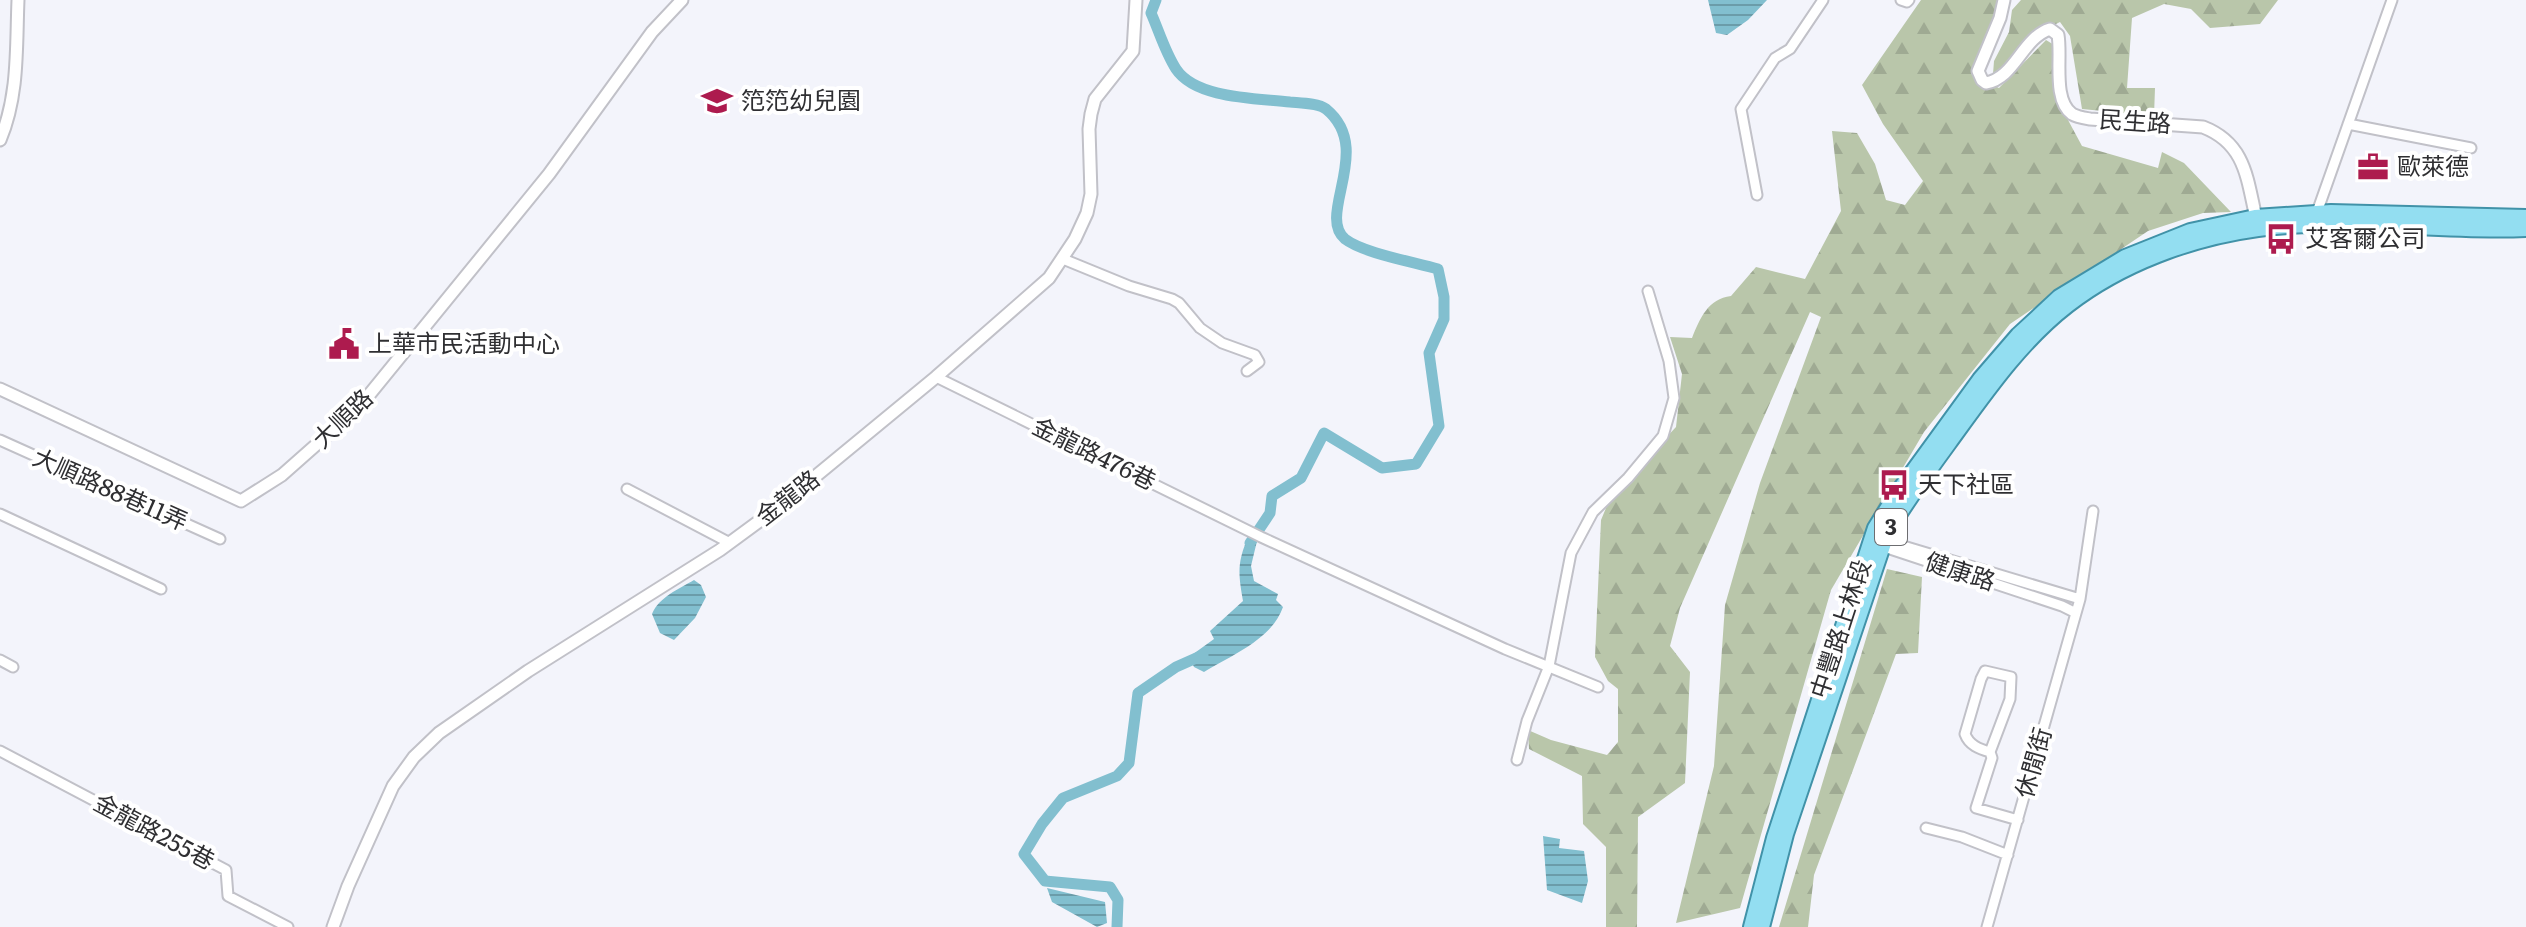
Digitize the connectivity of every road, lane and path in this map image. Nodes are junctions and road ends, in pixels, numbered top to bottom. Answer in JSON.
{"nodes":[{"id":1,"x":18,"y":0,"type":"edge"},
{"id":2,"x":682,"y":0,"type":"edge"},
{"id":3,"x":1136,"y":0,"type":"edge"},
{"id":4,"x":1823,"y":0,"type":"edge"},
{"id":5,"x":2004,"y":0,"type":"edge"},
{"id":6,"x":2392,"y":0,"type":"edge"},
{"id":7,"x":2348,"y":124,"type":"junction"},
{"id":8,"x":0,"y":140,"type":"edge"},
{"id":9,"x":2471,"y":148,"type":"dead end"},
{"id":10,"x":1757,"y":195,"type":"dead end"},
{"id":11,"x":2526,"y":217,"type":"edge"},
{"id":12,"x":2316,"y":220,"type":"junction"},
{"id":13,"x":2257,"y":223,"type":"junction"},
{"id":14,"x":2526,"y":229,"type":"edge"},
{"id":15,"x":1063,"y":259,"type":"junction"},
{"id":16,"x":1648,"y":291,"type":"dead end"},
{"id":17,"x":1247,"y":371,"type":"dead end"},
{"id":18,"x":936,"y":377,"type":"junction"},
{"id":19,"x":0,"y":389,"type":"edge"},
{"id":20,"x":0,"y":440,"type":"edge"},
{"id":21,"x":627,"y":489,"type":"dead end"},
{"id":22,"x":2093,"y":511,"type":"dead end"},
{"id":23,"x":0,"y":514,"type":"edge"},
{"id":24,"x":220,"y":539,"type":"dead end"},
{"id":25,"x":1879,"y":541,"type":"junction"},
{"id":26,"x":730,"y":543,"type":"junction"},
{"id":27,"x":161,"y":589,"type":"dead end"},
{"id":28,"x":2080,"y":599,"type":"junction"},
{"id":29,"x":2076,"y":613,"type":"junction"},
{"id":30,"x":0,"y":660,"type":"edge"},
{"id":31,"x":1549,"y":666,"type":"junction"},
{"id":32,"x":13,"y":667,"type":"dead end"},
{"id":33,"x":1598,"y":687,"type":"dead end"},
{"id":34,"x":0,"y":751,"type":"edge"},
{"id":35,"x":1990,"y":752,"type":"junction"},
{"id":36,"x":1517,"y":760,"type":"dead end"},
{"id":37,"x":2018,"y":820,"type":"junction"},
{"id":38,"x":1926,"y":828,"type":"dead end"},
{"id":39,"x":2008,"y":855,"type":"junction"},
{"id":40,"x":288,"y":927,"type":"edge"},
{"id":41,"x":333,"y":927,"type":"edge"},
{"id":42,"x":1751,"y":927,"type":"edge"},
{"id":43,"x":1762,"y":927,"type":"edge"},
{"id":44,"x":1987,"y":927,"type":"edge"}],
"edges":[{"from":1,"to":8,"type":"street"},
{"from":2,"to":19,"type":"street","name":"大順路"},
{"from":3,"to":15,"type":"street","name":"金龍路"},
{"from":4,"to":10,"type":"street"},
{"from":5,"to":13,"type":"street","name":"民生路"},
{"from":6,"to":7,"type":"street"},
{"from":7,"to":9,"type":"street"},
{"from":7,"to":12,"type":"street"},
{"from":11,"to":12,"type":"main road","number":"3"},
{"from":12,"to":13,"type":"main road","number":"3"},
{"from":12,"to":14,"type":"main road","number":"3"},
{"from":13,"to":25,"type":"main road","name":"中豐路上林段","number":"3"},
{"from":15,"to":17,"type":"street"},
{"from":15,"to":18,"type":"street","name":"金龍路"},
{"from":16,"to":31,"type":"street"},
{"from":18,"to":26,"type":"street","name":"金龍路"},
{"from":18,"to":31,"type":"street","name":"金龍路476巷"},
{"from":20,"to":24,"type":"street","name":"大順路88巷11弄"},
{"from":21,"to":26,"type":"street"},
{"from":22,"to":28,"type":"street","name":"休閒街"},
{"from":23,"to":27,"type":"street"},
{"from":25,"to":28,"type":"street","name":"健康路"},
{"from":25,"to":29,"type":"street","name":"健康路"},
{"from":25,"to":42,"type":"main road","name":"中豐路上林段","number":"3"},
{"from":25,"to":43,"type":"main road","name":"中豐路上林段","number":"3"},
{"from":26,"to":41,"type":"street","name":"金龍路"},
{"from":28,"to":29,"type":"street","name":"休閒街"},
{"from":29,"to":37,"type":"street","name":"休閒街"},
{"from":30,"to":32,"type":"street"},
{"from":31,"to":33,"type":"street","name":"金龍路476巷"},
{"from":31,"to":36,"type":"street"},
{"from":34,"to":40,"type":"street","name":"金龍路255巷"},
{"from":35,"to":35,"type":"street"},
{"from":35,"to":37,"type":"street"},
{"from":37,"to":39,"type":"street","name":"休閒街"},
{"from":38,"to":39,"type":"street"},
{"from":39,"to":44,"type":"street","name":"休閒街"}]}
